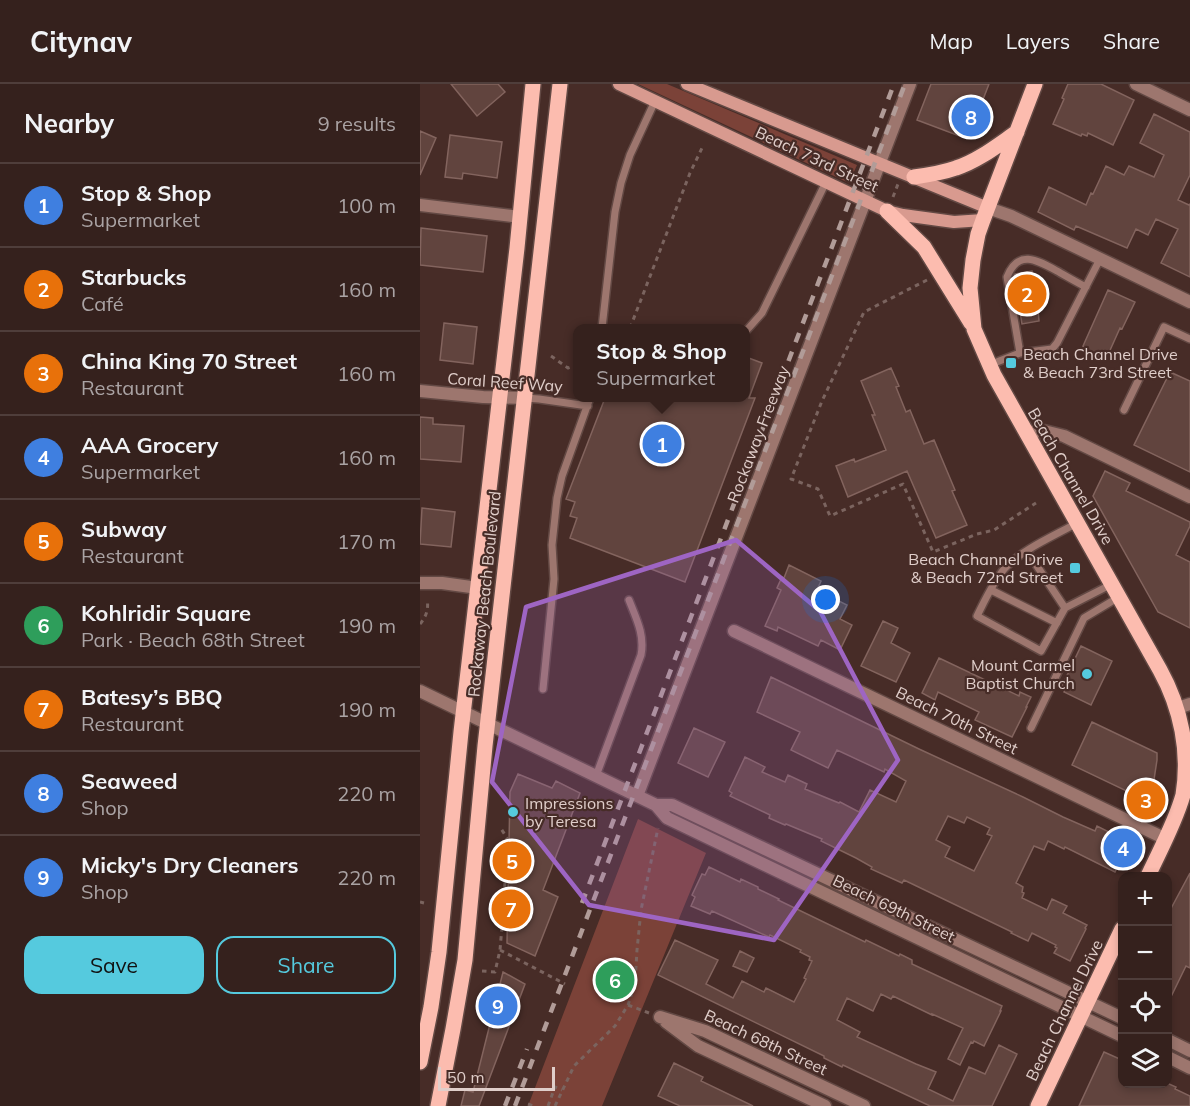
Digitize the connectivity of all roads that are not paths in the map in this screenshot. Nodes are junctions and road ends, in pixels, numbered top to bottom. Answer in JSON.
{"nodes":[{"id":1,"x":533,"y":84,"type":"edge"},
{"id":2,"x":560,"y":84,"type":"edge"},
{"id":3,"x":619,"y":84,"type":"edge"},
{"id":4,"x":687,"y":84,"type":"edge"},
{"id":5,"x":910,"y":84,"type":"edge"},
{"id":6,"x":1035,"y":84,"type":"edge"},
{"id":7,"x":1136,"y":84,"type":"edge"},
{"id":8,"x":655,"y":101,"type":"junction"},
{"id":9,"x":1190,"y":110,"type":"edge"},
{"id":10,"x":1017,"y":132,"type":"junction"},
{"id":11,"x":880,"y":164,"type":"junction"},
{"id":12,"x":914,"y":177,"type":"junction"},
{"id":13,"x":826,"y":182,"type":"junction"},
{"id":14,"x":866,"y":201,"type":"junction"},
{"id":15,"x":420,"y":205,"type":"edge"},
{"id":16,"x":889,"y":207,"type":"junction"},
{"id":17,"x":986,"y":214,"type":"junction"},
{"id":18,"x":520,"y":217,"type":"junction"},
{"id":19,"x":1100,"y":259,"type":"junction"},
{"id":20,"x":1086,"y":287,"type":"junction"},
{"id":21,"x":1190,"y":303,"type":"edge"},
{"id":22,"x":602,"y":324,"type":"edge"},
{"id":23,"x":750,"y":326,"type":"edge"},
{"id":24,"x":975,"y":329,"type":"junction"},
{"id":25,"x":1190,"y":339,"type":"edge"},
{"id":26,"x":1020,"y":353,"type":"junction"},
{"id":27,"x":989,"y":365,"type":"junction"},
{"id":28,"x":420,"y":391,"type":"edge"},
{"id":29,"x":501,"y":398,"type":"junction"},
{"id":30,"x":525,"y":398,"type":"junction"},
{"id":31,"x":589,"y":402,"type":"edge"},
{"id":32,"x":588,"y":406,"type":"junction"},
{"id":33,"x":1124,"y":410,"type":"dead end"},
{"id":34,"x":1026,"y":432,"type":"junction"},
{"id":35,"x":1190,"y":497,"type":"edge"},
{"id":36,"x":1078,"y":523,"type":"junction"},
{"id":37,"x":1027,"y":551,"type":"junction"},
{"id":38,"x":420,"y":583,"type":"edge"},
{"id":39,"x":478,"y":588,"type":"junction"},
{"id":40,"x":991,"y":590,"type":"junction"},
{"id":41,"x":1116,"y":591,"type":"junction"},
{"id":42,"x":629,"y":600,"type":"dead end"},
{"id":43,"x":1065,"y":608,"type":"junction"},
{"id":44,"x":1057,"y":623,"type":"junction"},
{"id":45,"x":734,"y":631,"type":"dead end"},
{"id":46,"x":543,"y":689,"type":"dead end"},
{"id":47,"x":420,"y":691,"type":"edge"},
{"id":48,"x":1184,"y":706,"type":"edge"},
{"id":49,"x":464,"y":712,"type":"junction"},
{"id":50,"x":488,"y":724,"type":"junction"},
{"id":51,"x":1031,"y":728,"type":"dead end"},
{"id":52,"x":596,"y":776,"type":"junction"},
{"id":53,"x":637,"y":796,"type":"junction"},
{"id":54,"x":1190,"y":799,"type":"edge"},
{"id":55,"x":656,"y":805,"type":"junction"},
{"id":56,"x":1176,"y":817,"type":"junction"},
{"id":57,"x":1166,"y":839,"type":"junction"},
{"id":58,"x":1150,"y":872,"type":"edge"},
{"id":59,"x":442,"y":926,"type":"junction"},
{"id":60,"x":468,"y":930,"type":"junction"},
{"id":61,"x":1118,"y":938,"type":"edge"},
{"id":62,"x":1088,"y":1002,"type":"junction"},
{"id":63,"x":1081,"y":1016,"type":"junction"},
{"id":64,"x":1118,"y":1016,"type":"edge"},
{"id":65,"x":1118,"y":1034,"type":"edge"},
{"id":66,"x":1172,"y":1042,"type":"edge"},
{"id":67,"x":1190,"y":1051,"type":"edge"},
{"id":68,"x":1172,"y":1059,"type":"edge"},
{"id":69,"x":420,"y":1062,"type":"edge"},
{"id":70,"x":1190,"y":1068,"type":"edge"},
{"id":71,"x":438,"y":1106,"type":"edge"},
{"id":72,"x":825,"y":1106,"type":"edge"},
{"id":73,"x":864,"y":1106,"type":"edge"},
{"id":74,"x":1038,"y":1106,"type":"edge"}],
"edges":[{"from":1,"to":18,"type":"main road","name":"Rockaway Beach Boulevard"},
{"from":2,"to":30,"type":"main road","name":"Rockaway Beach Boulevard"},
{"from":3,"to":8,"type":"street","name":"Beach 73rd Street"},
{"from":4,"to":11,"type":"street","name":"Beach 73rd Street"},
{"from":5,"to":11,"type":"street","name":"Rockaway Freeway"},
{"from":6,"to":10,"type":"main road","name":"Beach Channel Drive"},
{"from":7,"to":9,"type":"street"},
{"from":8,"to":13,"type":"street","name":"Beach 73rd Street"},
{"from":8,"to":22,"type":"lane"},
{"from":10,"to":12,"type":"main road"},
{"from":10,"to":17,"type":"main road","name":"Beach Channel Drive"},
{"from":11,"to":12,"type":"street","name":"Beach 73rd Street"},
{"from":11,"to":14,"type":"street","name":"Rockaway Freeway"},
{"from":12,"to":17,"type":"street","name":"Beach 73rd Street"},
{"from":13,"to":14,"type":"street","name":"Beach 73rd Street"},
{"from":13,"to":23,"type":"lane"},
{"from":14,"to":16,"type":"street","name":"Beach 73rd Street"},
{"from":14,"to":53,"type":"street","name":"Rockaway Freeway"},
{"from":15,"to":18,"type":"street"},
{"from":16,"to":17,"type":"street","name":"Beach 73rd Street"},
{"from":16,"to":24,"type":"main road"},
{"from":17,"to":19,"type":"street","name":"Beach 73rd Street"},
{"from":17,"to":24,"type":"main road","name":"Beach Channel Drive"},
{"from":18,"to":29,"type":"main road","name":"Rockaway Beach Boulevard"},
{"from":19,"to":20,"type":"lane"},
{"from":19,"to":21,"type":"street","name":"Beach 73rd Street"},
{"from":20,"to":26,"type":"lane"},
{"from":20,"to":26,"type":"lane"},
{"from":24,"to":27,"type":"main road","name":"Beach Channel Drive"},
{"from":25,"to":33,"type":"lane"},
{"from":26,"to":27,"type":"lane"},
{"from":27,"to":34,"type":"main road","name":"Beach Channel Drive"},
{"from":28,"to":29,"type":"street","name":"Coral Reef Way"},
{"from":29,"to":30,"type":"street","name":"Coral Reef Way"},
{"from":29,"to":39,"type":"main road","name":"Rockaway Beach Boulevard"},
{"from":30,"to":32,"type":"lane","name":"Coral Reef Way"},
{"from":30,"to":50,"type":"main road","name":"Rockaway Beach Boulevard"},
{"from":31,"to":32,"type":"lane"},
{"from":32,"to":46,"type":"lane"},
{"from":34,"to":35,"type":"street"},
{"from":34,"to":36,"type":"main road","name":"Beach Channel Drive"},
{"from":36,"to":37,"type":"lane"},
{"from":36,"to":41,"type":"main road","name":"Beach Channel Drive"},
{"from":37,"to":40,"type":"lane"},
{"from":37,"to":43,"type":"lane"},
{"from":38,"to":39,"type":"street"},
{"from":39,"to":49,"type":"main road","name":"Rockaway Beach Boulevard"},
{"from":40,"to":44,"type":"lane"},
{"from":40,"to":44,"type":"lane"},
{"from":41,"to":43,"type":"lane"},
{"from":41,"to":48,"type":"main road","name":"Beach Channel Drive"},
{"from":41,"to":51,"type":"lane"},
{"from":42,"to":52,"type":"lane"},
{"from":43,"to":44,"type":"lane"},
{"from":45,"to":57,"type":"street","name":"Beach 70th Street"},
{"from":47,"to":49,"type":"street","name":"Beach 69th Street"},
{"from":48,"to":56,"type":"main road","name":"Beach Channel Drive"},
{"from":49,"to":50,"type":"street","name":"Beach 69th Street"},
{"from":49,"to":59,"type":"main road","name":"Rockaway Beach Boulevard"},
{"from":50,"to":52,"type":"street","name":"Beach 69th Street"},
{"from":50,"to":60,"type":"main road","name":"Rockaway Beach Boulevard"},
{"from":52,"to":53,"type":"street","name":"Beach 69th Street"},
{"from":53,"to":55,"type":"street","name":"Beach 69th Street"},
{"from":54,"to":56,"type":"main road"},
{"from":55,"to":62,"type":"street","name":"Beach 69th Street"},
{"from":55,"to":63,"type":"street","name":"Beach 69th Street"},
{"from":56,"to":57,"type":"main road","name":"Beach Channel Drive"},
{"from":57,"to":58,"type":"main road","name":"Beach Channel Drive"},
{"from":59,"to":60,"type":"main road"},
{"from":59,"to":69,"type":"main road","name":"Rockaway Beach Boulevard"},
{"from":60,"to":71,"type":"main road","name":"Rockaway Beach Boulevard"},
{"from":61,"to":62,"type":"main road","name":"Beach Channel Drive"},
{"from":62,"to":63,"type":"main road","name":"Beach Channel Drive"},
{"from":62,"to":64,"type":"street","name":"Beach 69th Street"},
{"from":63,"to":65,"type":"street","name":"Beach 69th Street"},
{"from":63,"to":74,"type":"main road","name":"Beach Channel Drive"},
{"from":66,"to":67,"type":"street"},
{"from":68,"to":70,"type":"street"},
{"from":72,"to":73,"type":"street","name":"Beach 68th Street"}]}
